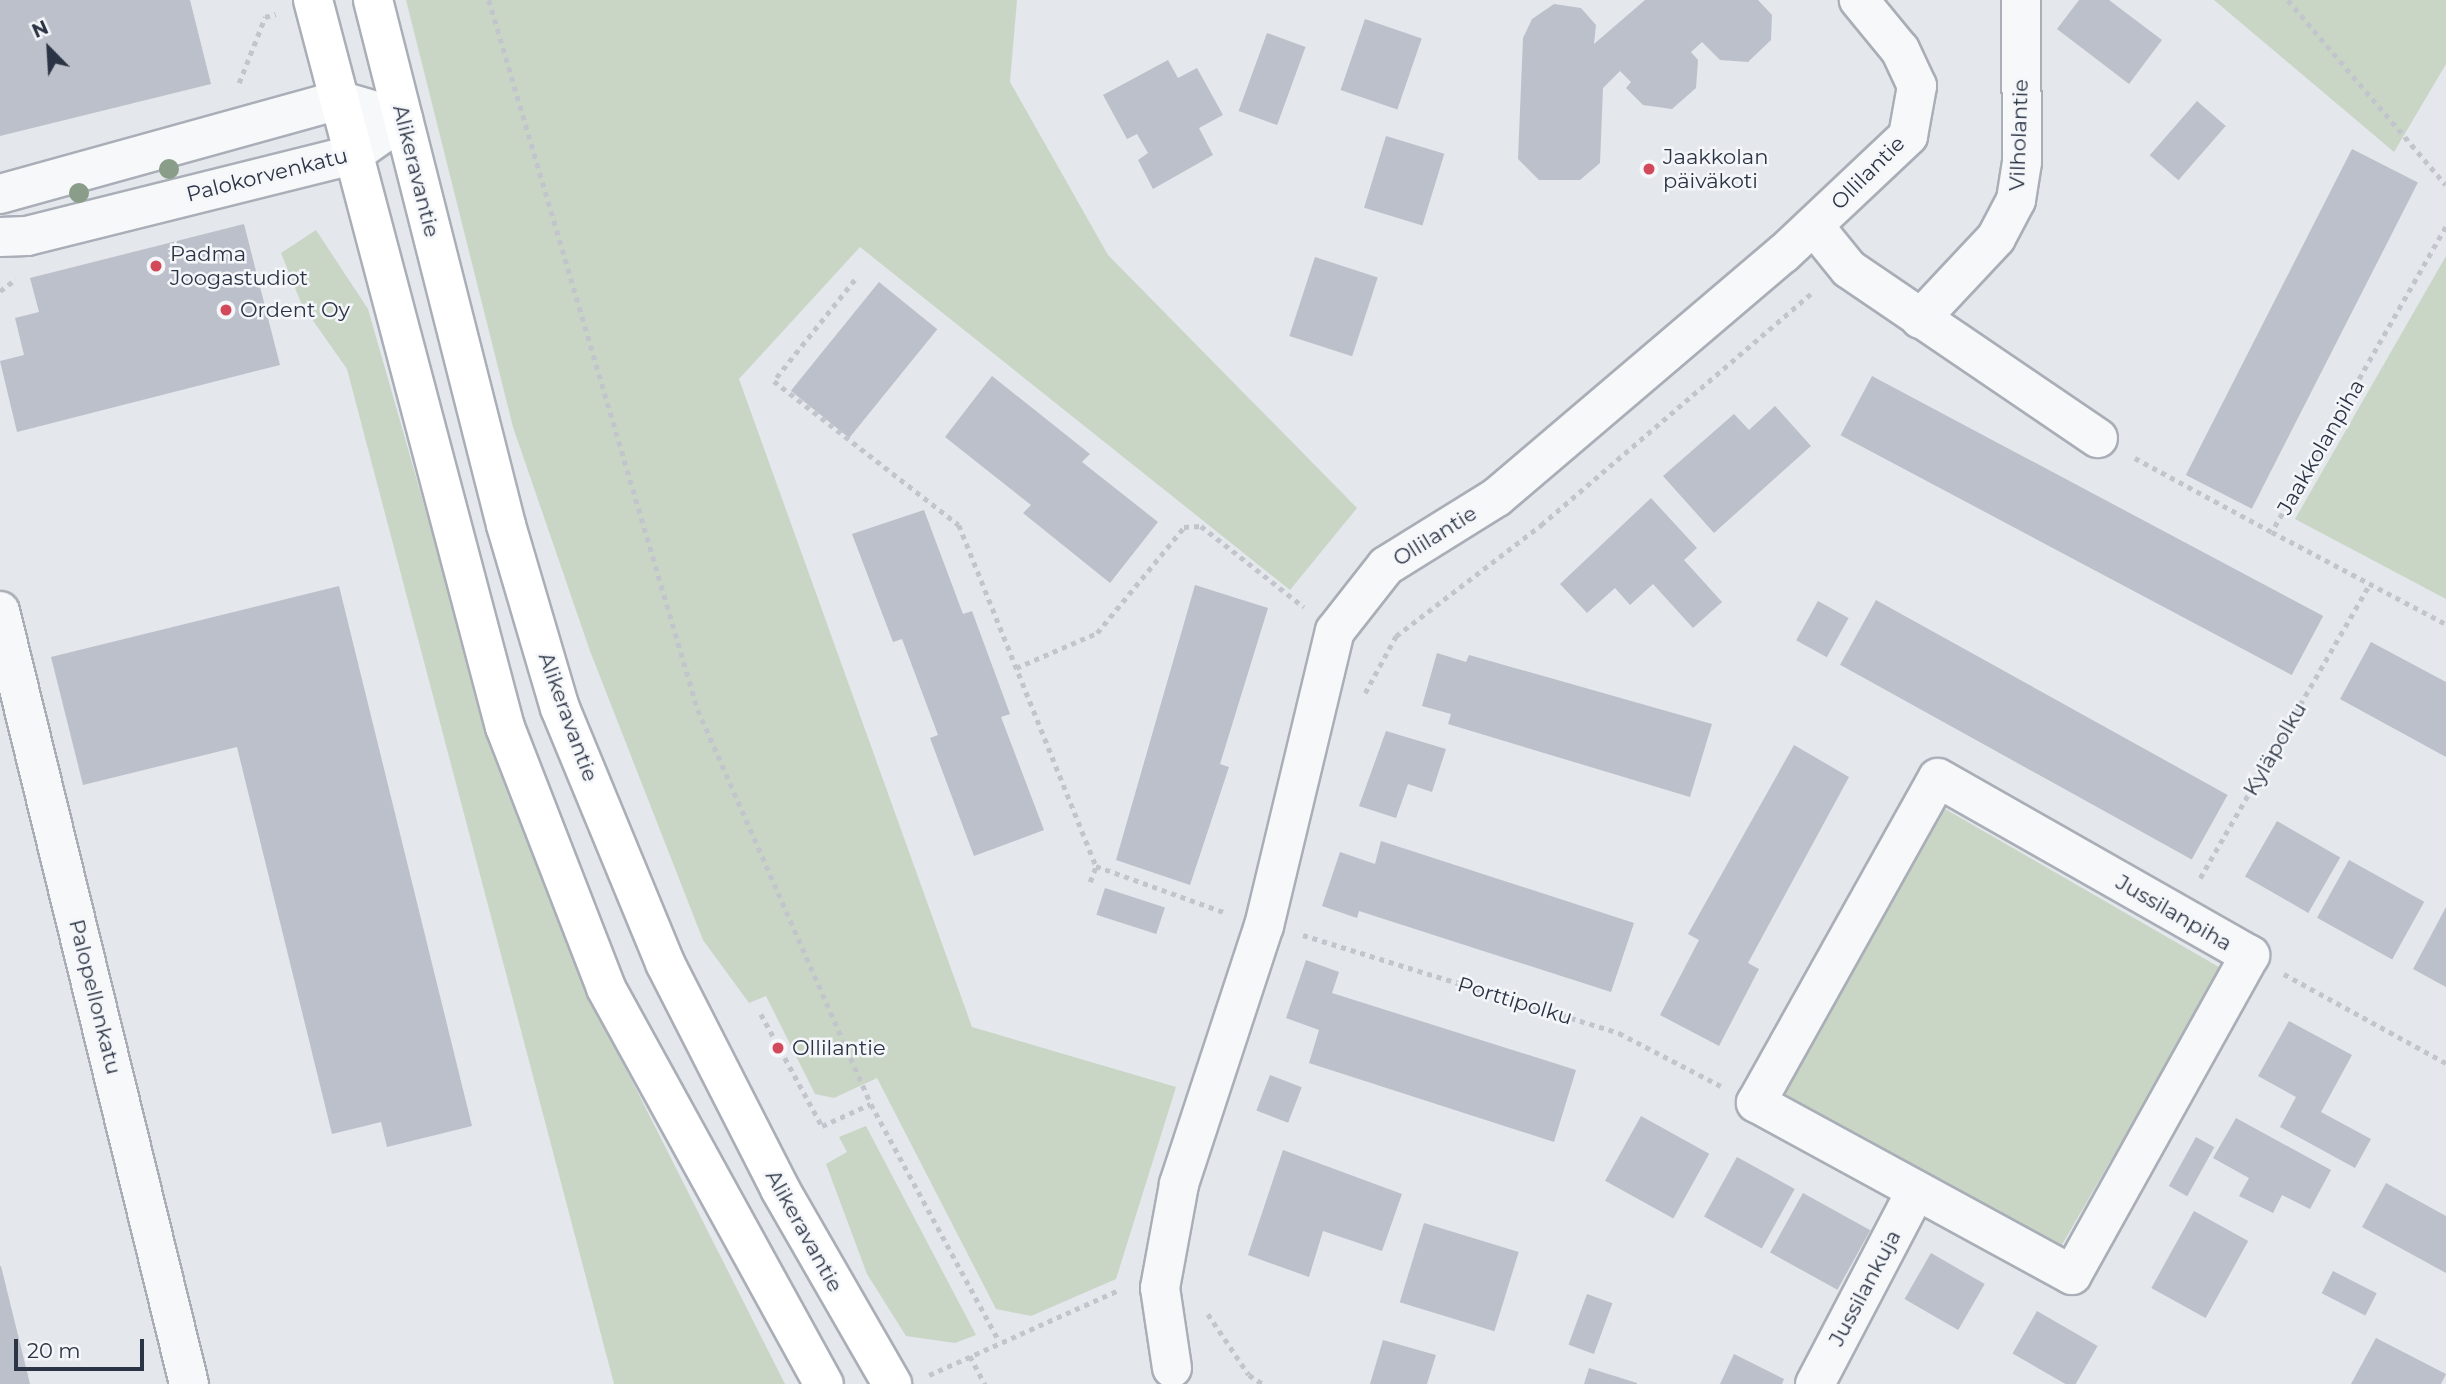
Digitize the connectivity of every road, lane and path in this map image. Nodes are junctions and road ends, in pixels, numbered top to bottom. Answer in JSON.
{"nodes":[{"id":1,"x":373,"y":0,"type":"edge"},
{"id":2,"x":489,"y":0,"type":"edge"},
{"id":3,"x":1859,"y":0,"type":"edge"},
{"id":4,"x":2021,"y":0,"type":"edge"},
{"id":5,"x":2288,"y":0,"type":"edge"},
{"id":6,"x":313,"y":1,"type":"edge"},
{"id":7,"x":237,"y":88,"type":"dead end"},
{"id":8,"x":338,"y":100,"type":"junction"},
{"id":9,"x":403,"y":119,"type":"junction"},
{"id":10,"x":352,"y":155,"type":"junction"},
{"id":11,"x":2446,"y":185,"type":"edge"},
{"id":12,"x":0,"y":194,"type":"edge"},
{"id":13,"x":1814,"y":226,"type":"junction"},
{"id":14,"x":2446,"y":227,"type":"edge"},
{"id":15,"x":0,"y":237,"type":"edge"},
{"id":16,"x":1849,"y":269,"type":"junction"},
{"id":17,"x":855,"y":280,"type":"dead end"},
{"id":18,"x":1920,"y":318,"type":"junction"},
{"id":19,"x":2098,"y":438,"type":"joint"},
{"id":20,"x":2273,"y":532,"type":"junction"},
{"id":21,"x":2370,"y":583,"type":"junction"},
{"id":22,"x":0,"y":611,"type":"edge"},
{"id":23,"x":2446,"y":624,"type":"edge"},
{"id":24,"x":1335,"y":631,"type":"junction"},
{"id":25,"x":1016,"y":668,"type":"junction"},
{"id":26,"x":1363,"y":696,"type":"dead end"},
{"id":27,"x":1096,"y":866,"type":"junction"},
{"id":28,"x":1090,"y":882,"type":"dead end"},
{"id":29,"x":2179,"y":915,"type":"junction"},
{"id":30,"x":1289,"y":932,"type":"junction"},
{"id":31,"x":2250,"y":955,"type":"junction"},
{"id":32,"x":761,"y":1014,"type":"dead end"},
{"id":33,"x":2446,"y":1063,"type":"edge"},
{"id":34,"x":870,"y":1104,"type":"junction"},
{"id":35,"x":1756,"y":1104,"type":"junction"},
{"id":36,"x":1915,"y":1192,"type":"junction"},
{"id":37,"x":1160,"y":1288,"type":"junction"},
{"id":38,"x":999,"y":1341,"type":"junction"},
{"id":39,"x":970,"y":1356,"type":"junction"},
{"id":40,"x":1169,"y":1379,"type":"edge"},
{"id":41,"x":908,"y":1381,"type":"edge"},
{"id":42,"x":189,"y":1384,"type":"edge"},
{"id":43,"x":824,"y":1384,"type":"edge"},
{"id":44,"x":985,"y":1384,"type":"edge"},
{"id":45,"x":1263,"y":1384,"type":"edge"},
{"id":46,"x":1815,"y":1384,"type":"edge"}],
"edges":[{"from":1,"to":9,"type":"main road","name":"Alikeravantie"},
{"from":2,"to":34,"type":"path"},
{"from":3,"to":13,"type":"street","name":"Ollilantie"},
{"from":4,"to":18,"type":"street","name":"Vilholantie"},
{"from":5,"to":11,"type":"path"},
{"from":6,"to":7,"type":"path"},
{"from":6,"to":8,"type":"main road"},
{"from":8,"to":9,"type":"street"},
{"from":8,"to":10,"type":"main road"},
{"from":8,"to":12,"type":"street"},
{"from":9,"to":10,"type":"street","name":"Palokorvenkatu"},
{"from":9,"to":41,"type":"main road","name":"Alikeravantie"},
{"from":10,"to":15,"type":"street","name":"Palokorvenkatu"},
{"from":10,"to":43,"type":"main road"},
{"from":13,"to":16,"type":"street"},
{"from":13,"to":24,"type":"street","name":"Ollilantie"},
{"from":14,"to":20,"type":"path","name":"Jaakkolanpiha"},
{"from":16,"to":18,"type":"street"},
{"from":16,"to":26,"type":"path"},
{"from":17,"to":25,"type":"path"},
{"from":18,"to":19,"type":"street"},
{"from":19,"to":20,"type":"path"},
{"from":20,"to":21,"type":"path","name":"Jaakkolanpiha"},
{"from":21,"to":23,"type":"path","name":"Jaakkolanpiha"},
{"from":21,"to":29,"type":"path","name":"Kyläpolku"},
{"from":22,"to":42,"type":"street","name":"Palopellonkatu"},
{"from":24,"to":25,"type":"path"},
{"from":24,"to":30,"type":"street","name":"Ollilantie"},
{"from":25,"to":27,"type":"path"},
{"from":27,"to":28,"type":"path"},
{"from":27,"to":30,"type":"path","name":"Porttipolku"},
{"from":29,"to":31,"type":"street","name":"Jussilanpiha"},
{"from":29,"to":35,"type":"street","name":"Jussilanpiha"},
{"from":30,"to":35,"type":"path","name":"Porttipolku"},
{"from":30,"to":37,"type":"street","name":"Ollilantie"},
{"from":31,"to":33,"type":"path"},
{"from":31,"to":36,"type":"street","name":"Jussilanpiha"},
{"from":32,"to":34,"type":"path"},
{"from":34,"to":38,"type":"path"},
{"from":35,"to":36,"type":"street","name":"Jussilanpiha"},
{"from":36,"to":46,"type":"street","name":"Jussilankuja"},
{"from":37,"to":38,"type":"path"},
{"from":37,"to":40,"type":"street","name":"Ollilantie"},
{"from":37,"to":45,"type":"path"},
{"from":38,"to":39,"type":"path"},
{"from":39,"to":41,"type":"path"},
{"from":39,"to":44,"type":"path"}]}
